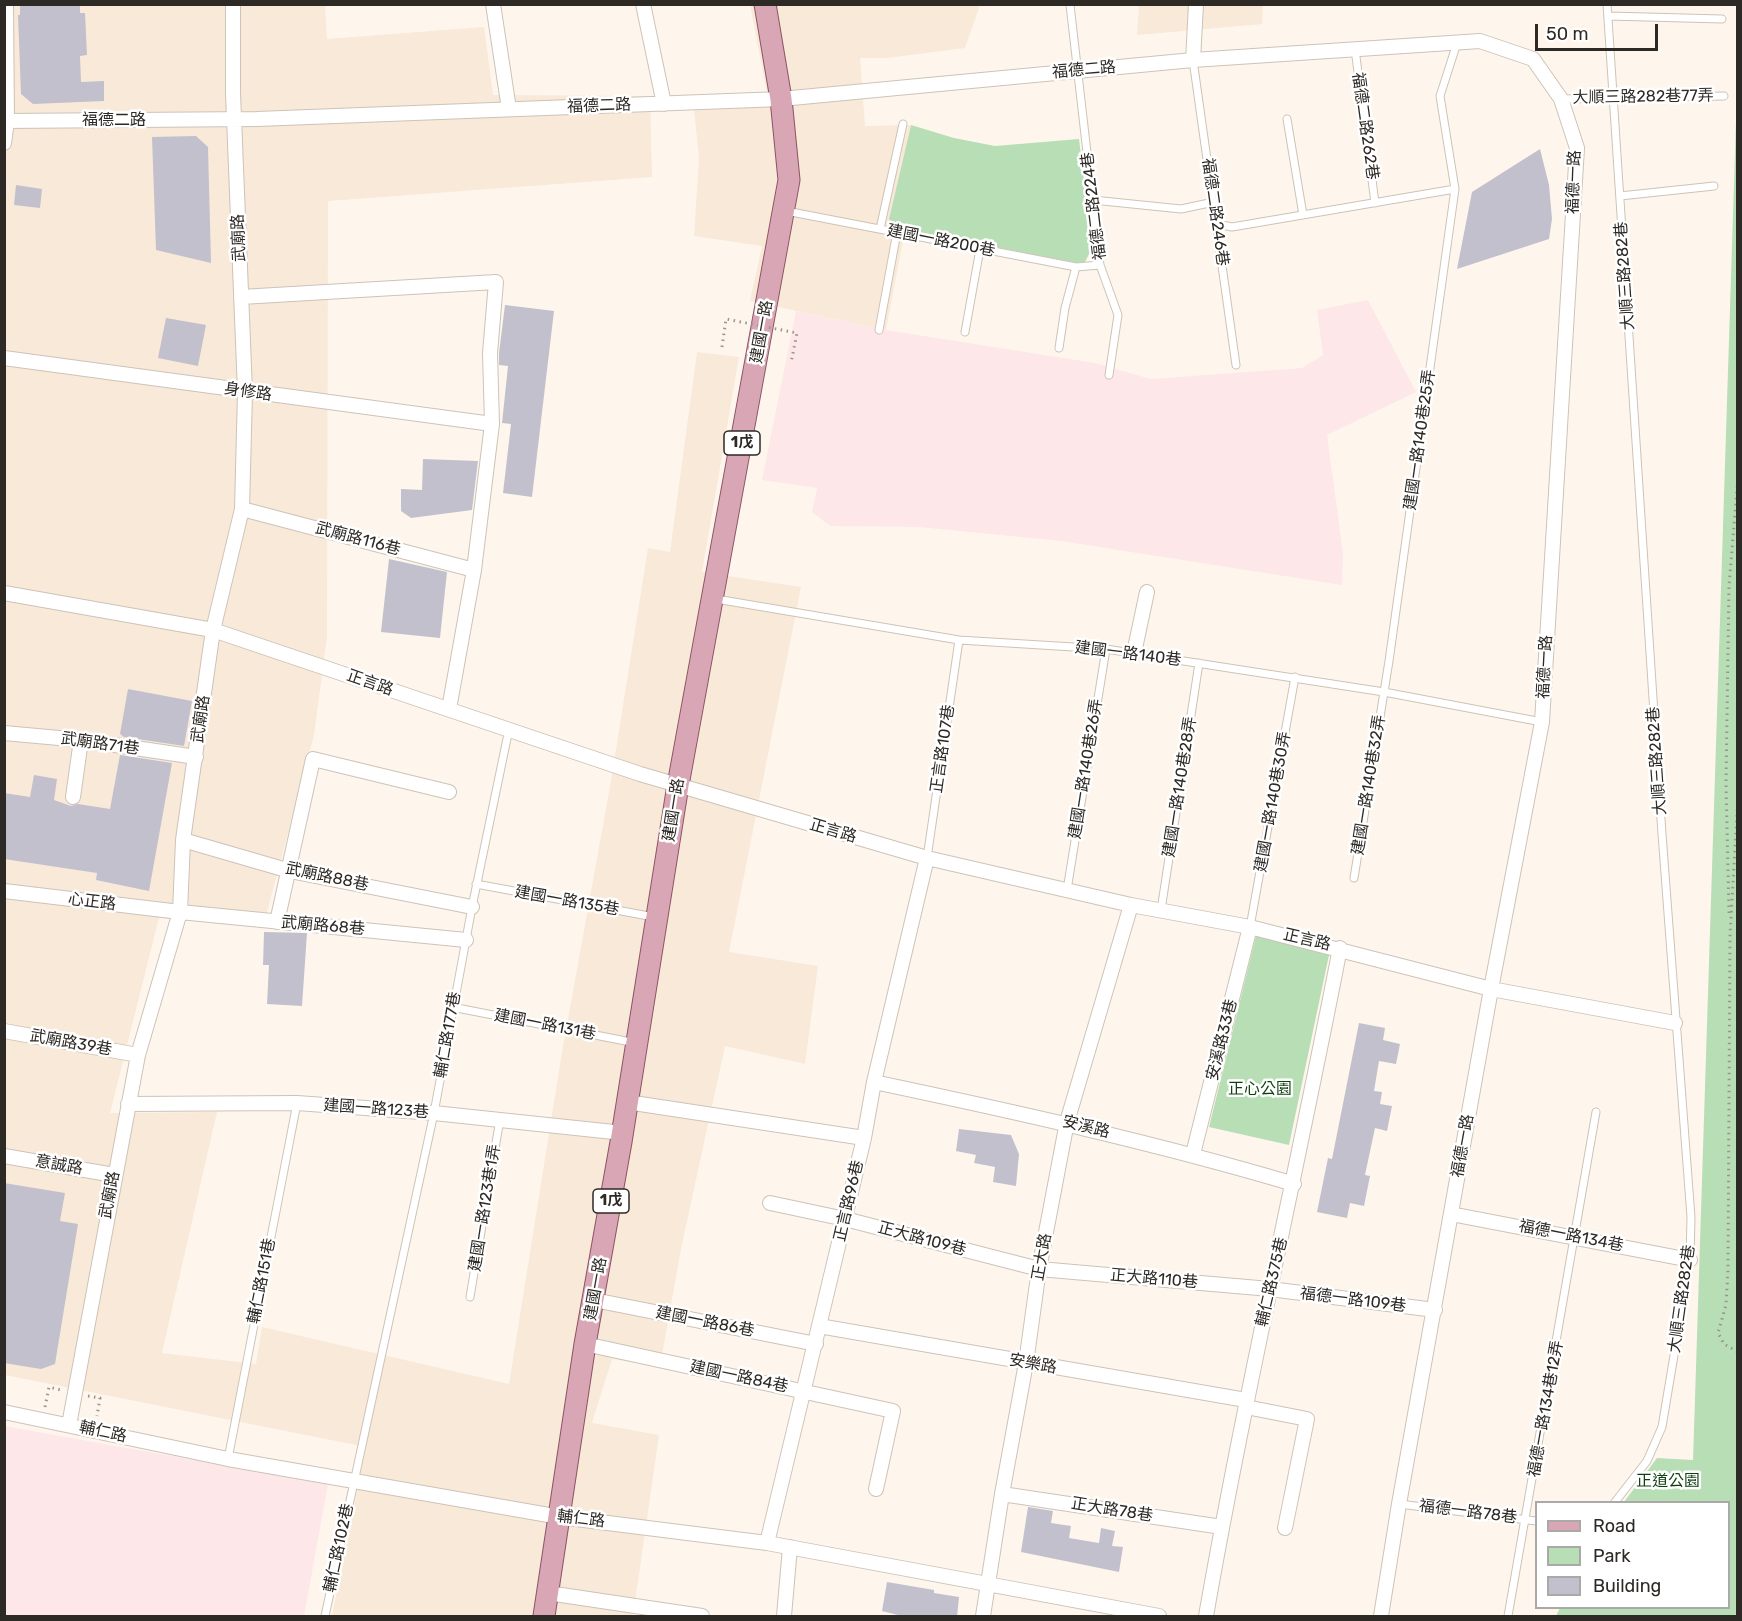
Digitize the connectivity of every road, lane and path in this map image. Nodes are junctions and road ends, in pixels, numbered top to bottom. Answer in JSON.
{"nodes":[{"id":1,"x":6,"y":4,"type":"edge"},
{"id":2,"x":233,"y":4,"type":"edge"},
{"id":3,"x":493,"y":4,"type":"edge"},
{"id":4,"x":643,"y":4,"type":"edge"},
{"id":5,"x":765,"y":4,"type":"edge"},
{"id":6,"x":1196,"y":4,"type":"edge"},
{"id":7,"x":1607,"y":4,"type":"edge"},
{"id":8,"x":1070,"y":5,"type":"edge"},
{"id":9,"x":1608,"y":16,"type":"junction"},
{"id":10,"x":1722,"y":19,"type":"dead end"},
{"id":11,"x":1457,"y":43,"type":"junction"},
{"id":12,"x":1355,"y":49,"type":"junction"},
{"id":13,"x":1193,"y":60,"type":"junction"},
{"id":14,"x":1079,"y":71,"type":"junction"},
{"id":15,"x":1724,"y":96,"type":"dead end"},
{"id":16,"x":1613,"y":98,"type":"junction"},
{"id":17,"x":781,"y":99,"type":"junction"},
{"id":18,"x":1561,"y":99,"type":"junction"},
{"id":19,"x":664,"y":104,"type":"junction"},
{"id":20,"x":509,"y":109,"type":"junction"},
{"id":21,"x":234,"y":119,"type":"junction"},
{"id":22,"x":1287,"y":119,"type":"dead end"},
{"id":23,"x":6,"y":121,"type":"edge"},
{"id":24,"x":903,"y":124,"type":"dead end"},
{"id":25,"x":4,"y":142,"type":"edge"},
{"id":26,"x":1714,"y":186,"type":"dead end"},
{"id":27,"x":1455,"y":189,"type":"junction"},
{"id":28,"x":1620,"y":196,"type":"junction"},
{"id":29,"x":1093,"y":200,"type":"junction"},
{"id":30,"x":1214,"y":202,"type":"junction"},
{"id":31,"x":1375,"y":203,"type":"junction"},
{"id":32,"x":783,"y":210,"type":"junction"},
{"id":33,"x":1303,"y":215,"type":"junction"},
{"id":34,"x":1218,"y":224,"type":"junction"},
{"id":35,"x":880,"y":229,"type":"junction"},
{"id":36,"x":897,"y":232,"type":"junction"},
{"id":37,"x":980,"y":249,"type":"junction"},
{"id":38,"x":1100,"y":265,"type":"junction"},
{"id":39,"x":1076,"y":267,"type":"junction"},
{"id":40,"x":241,"y":297,"type":"junction"},
{"id":41,"x":879,"y":330,"type":"dead end"},
{"id":42,"x":965,"y":332,"type":"dead end"},
{"id":43,"x":722,"y":347,"type":"dead end"},
{"id":44,"x":1059,"y":348,"type":"dead end"},
{"id":45,"x":4,"y":358,"type":"edge"},
{"id":46,"x":791,"y":363,"type":"dead end"},
{"id":47,"x":1236,"y":365,"type":"dead end"},
{"id":48,"x":1109,"y":375,"type":"dead end"},
{"id":49,"x":245,"y":392,"type":"junction"},
{"id":50,"x":492,"y":424,"type":"junction"},
{"id":51,"x":1737,"y":477,"type":"edge"},
{"id":52,"x":242,"y":509,"type":"junction"},
{"id":53,"x":474,"y":570,"type":"junction"},
{"id":54,"x":1147,"y":592,"type":"dead end"},
{"id":55,"x":4,"y":593,"type":"edge"},
{"id":56,"x":713,"y":599,"type":"junction"},
{"id":57,"x":213,"y":630,"type":"junction"},
{"id":58,"x":959,"y":640,"type":"junction"},
{"id":59,"x":1106,"y":649,"type":"junction"},
{"id":60,"x":1134,"y":653,"type":"junction"},
{"id":61,"x":1199,"y":663,"type":"junction"},
{"id":62,"x":1295,"y":677,"type":"junction"},
{"id":63,"x":1384,"y":692,"type":"junction"},
{"id":64,"x":449,"y":709,"type":"junction"},
{"id":65,"x":1542,"y":722,"type":"junction"},
{"id":66,"x":509,"y":729,"type":"junction"},
{"id":67,"x":4,"y":733,"type":"edge"},
{"id":68,"x":81,"y":740,"type":"junction"},
{"id":69,"x":196,"y":758,"type":"junction"},
{"id":70,"x":678,"y":785,"type":"junction"},
{"id":71,"x":449,"y":792,"type":"dead end"},
{"id":72,"x":73,"y":797,"type":"dead end"},
{"id":73,"x":1737,"y":797,"type":"edge"},
{"id":74,"x":183,"y":840,"type":"junction"},
{"id":75,"x":927,"y":858,"type":"junction"},
{"id":76,"x":290,"y":871,"type":"junction"},
{"id":77,"x":1354,"y":878,"type":"dead end"},
{"id":78,"x":476,"y":884,"type":"junction"},
{"id":79,"x":1067,"y":890,"type":"junction"},
{"id":80,"x":4,"y":891,"type":"edge"},
{"id":81,"x":1131,"y":905,"type":"junction"},
{"id":82,"x":472,"y":907,"type":"junction"},
{"id":83,"x":1161,"y":910,"type":"junction"},
{"id":84,"x":180,"y":912,"type":"junction"},
{"id":85,"x":657,"y":918,"type":"junction"},
{"id":86,"x":277,"y":922,"type":"junction"},
{"id":87,"x":1250,"y":927,"type":"junction"},
{"id":88,"x":1730,"y":935,"type":"junction"},
{"id":89,"x":466,"y":940,"type":"junction"},
{"id":90,"x":1340,"y":948,"type":"junction"},
{"id":91,"x":1491,"y":989,"type":"junction"},
{"id":92,"x":452,"y":1007,"type":"junction"},
{"id":93,"x":1675,"y":1023,"type":"junction"},
{"id":94,"x":4,"y":1031,"type":"edge"},
{"id":95,"x":638,"y":1043,"type":"junction"},
{"id":96,"x":138,"y":1055,"type":"junction"},
{"id":97,"x":874,"y":1082,"type":"junction"},
{"id":98,"x":627,"y":1102,"type":"junction"},
{"id":99,"x":297,"y":1103,"type":"junction"},
{"id":100,"x":128,"y":1104,"type":"junction"},
{"id":101,"x":1596,"y":1112,"type":"dead end"},
{"id":102,"x":434,"y":1113,"type":"junction"},
{"id":103,"x":500,"y":1119,"type":"junction"},
{"id":104,"x":1068,"y":1122,"type":"junction"},
{"id":105,"x":623,"y":1133,"type":"junction"},
{"id":106,"x":864,"y":1138,"type":"junction"},
{"id":107,"x":1193,"y":1154,"type":"junction"},
{"id":108,"x":4,"y":1155,"type":"edge"},
{"id":109,"x":114,"y":1175,"type":"junction"},
{"id":110,"x":1294,"y":1184,"type":"junction"},
{"id":111,"x":770,"y":1203,"type":"dead end"},
{"id":112,"x":1452,"y":1214,"type":"junction"},
{"id":113,"x":845,"y":1219,"type":"junction"},
{"id":114,"x":1576,"y":1236,"type":"junction"},
{"id":115,"x":1690,"y":1260,"type":"junction"},
{"id":116,"x":1039,"y":1269,"type":"junction"},
{"id":117,"x":1270,"y":1289,"type":"junction"},
{"id":118,"x":471,"y":1297,"type":"dead end"},
{"id":119,"x":594,"y":1300,"type":"junction"},
{"id":120,"x":1435,"y":1310,"type":"junction"},
{"id":121,"x":819,"y":1326,"type":"junction"},
{"id":122,"x":585,"y":1344,"type":"junction"},
{"id":123,"x":816,"y":1344,"type":"junction"},
{"id":124,"x":1737,"y":1352,"type":"edge"},
{"id":125,"x":1026,"y":1363,"type":"junction"},
{"id":126,"x":804,"y":1391,"type":"junction"},
{"id":127,"x":1246,"y":1403,"type":"junction"},
{"id":128,"x":4,"y":1412,"type":"edge"},
{"id":129,"x":69,"y":1425,"type":"junction"},
{"id":130,"x":228,"y":1460,"type":"junction"},
{"id":131,"x":353,"y":1480,"type":"junction"},
{"id":132,"x":876,"y":1489,"type":"dead end"},
{"id":133,"x":1002,"y":1494,"type":"junction"},
{"id":134,"x":1617,"y":1501,"type":"edge"},
{"id":135,"x":1399,"y":1504,"type":"junction"},
{"id":136,"x":560,"y":1517,"type":"junction"},
{"id":137,"x":1526,"y":1520,"type":"junction"},
{"id":138,"x":1535,"y":1521,"type":"edge"},
{"id":139,"x":1222,"y":1527,"type":"junction"},
{"id":140,"x":1285,"y":1528,"type":"dead end"},
{"id":141,"x":767,"y":1543,"type":"junction"},
{"id":142,"x":790,"y":1547,"type":"junction"},
{"id":143,"x":988,"y":1586,"type":"junction"},
{"id":144,"x":548,"y":1593,"type":"junction"},
{"id":145,"x":625,"y":1610,"type":"edge"},
{"id":146,"x":325,"y":1617,"type":"edge"},
{"id":147,"x":544,"y":1617,"type":"edge"},
{"id":148,"x":702,"y":1617,"type":"edge"},
{"id":149,"x":784,"y":1617,"type":"edge"},
{"id":150,"x":983,"y":1617,"type":"edge"},
{"id":151,"x":1159,"y":1617,"type":"edge"},
{"id":152,"x":1206,"y":1617,"type":"edge"},
{"id":153,"x":1381,"y":1617,"type":"edge"},
{"id":154,"x":1508,"y":1617,"type":"edge"}],
"edges":[{"from":1,"to":23,"type":"street"},
{"from":2,"to":21,"type":"street","name":"武廟路"},
{"from":3,"to":20,"type":"street"},
{"from":4,"to":19,"type":"street"},
{"from":5,"to":17,"type":"main road","name":"建國一路","number":"1戊"},
{"from":6,"to":13,"type":"street"},
{"from":7,"to":9,"type":"lane","name":"大順三路282巷"},
{"from":8,"to":14,"type":"lane","name":"福德二路224巷"},
{"from":9,"to":10,"type":"lane"},
{"from":9,"to":16,"type":"lane","name":"大順三路282巷"},
{"from":11,"to":12,"type":"street","name":"福德一路"},
{"from":11,"to":18,"type":"street","name":"福德一路"},
{"from":11,"to":27,"type":"lane","name":"建國一路140巷25弄"},
{"from":12,"to":13,"type":"street","name":"福德一路"},
{"from":12,"to":31,"type":"lane","name":"福德二路262巷"},
{"from":13,"to":14,"type":"street","name":"福德二路"},
{"from":13,"to":30,"type":"lane","name":"福德二路246巷"},
{"from":14,"to":17,"type":"street","name":"福德二路"},
{"from":14,"to":29,"type":"lane","name":"福德二路224巷"},
{"from":15,"to":16,"type":"lane","name":"大順三路282巷77弄"},
{"from":16,"to":18,"type":"lane","name":"大順三路282巷77弄"},
{"from":16,"to":28,"type":"lane","name":"大順三路282巷"},
{"from":17,"to":19,"type":"street","name":"福德二路"},
{"from":17,"to":32,"type":"main road","name":"建國一路","number":"1戊"},
{"from":18,"to":65,"type":"street","name":"福德一路"},
{"from":19,"to":20,"type":"street","name":"福德二路"},
{"from":20,"to":21,"type":"street","name":"福德二路"},
{"from":21,"to":23,"type":"street","name":"福德二路"},
{"from":21,"to":40,"type":"street","name":"武廟路"},
{"from":22,"to":33,"type":"lane"},
{"from":23,"to":25,"type":"street"},
{"from":24,"to":35,"type":"lane"},
{"from":26,"to":28,"type":"lane"},
{"from":27,"to":31,"type":"lane"},
{"from":27,"to":63,"type":"lane","name":"建國一路140巷25弄"},
{"from":28,"to":93,"type":"lane","name":"大順三路282巷"},
{"from":29,"to":30,"type":"lane"},
{"from":29,"to":38,"type":"lane","name":"福德二路224巷"},
{"from":30,"to":34,"type":"lane","name":"福德二路246巷"},
{"from":31,"to":33,"type":"lane"},
{"from":32,"to":35,"type":"lane","name":"建國一路200巷"},
{"from":32,"to":56,"type":"main road","name":"建國一路","number":"1戊"},
{"from":33,"to":34,"type":"lane"},
{"from":34,"to":47,"type":"lane","name":"福德二路246巷"},
{"from":35,"to":36,"type":"lane","name":"建國一路200巷"},
{"from":36,"to":37,"type":"lane","name":"建國一路200巷"},
{"from":36,"to":41,"type":"lane"},
{"from":37,"to":39,"type":"lane","name":"建國一路200巷"},
{"from":37,"to":42,"type":"lane"},
{"from":38,"to":39,"type":"lane","name":"建國一路200巷"},
{"from":38,"to":48,"type":"lane","name":"福德二路224巷"},
{"from":39,"to":44,"type":"lane"},
{"from":40,"to":49,"type":"street","name":"武廟路"},
{"from":40,"to":50,"type":"street"},
{"from":43,"to":46,"type":"path","bridge":true},
{"from":45,"to":49,"type":"street","name":"身修路"},
{"from":49,"to":50,"type":"street","name":"身修路"},
{"from":49,"to":52,"type":"street","name":"武廟路"},
{"from":50,"to":53,"type":"street"},
{"from":51,"to":88,"type":"path"},
{"from":52,"to":53,"type":"street","name":"武廟路116巷"},
{"from":52,"to":57,"type":"street","name":"武廟路"},
{"from":53,"to":64,"type":"street"},
{"from":54,"to":60,"type":"street"},
{"from":55,"to":57,"type":"street","name":"正言路"},
{"from":56,"to":58,"type":"lane","name":"建國一路140巷"},
{"from":56,"to":70,"type":"main road","name":"建國一路","number":"1戊"},
{"from":57,"to":64,"type":"street","name":"正言路"},
{"from":57,"to":69,"type":"street","name":"武廟路"},
{"from":58,"to":59,"type":"lane","name":"建國一路140巷"},
{"from":58,"to":75,"type":"lane","name":"正言路107巷"},
{"from":59,"to":60,"type":"lane","name":"建國一路140巷"},
{"from":59,"to":79,"type":"lane","name":"建國一路140巷26弄"},
{"from":60,"to":61,"type":"lane","name":"建國一路140巷"},
{"from":61,"to":62,"type":"lane","name":"建國一路140巷"},
{"from":61,"to":83,"type":"lane","name":"建國一路140巷28弄"},
{"from":62,"to":63,"type":"lane","name":"建國一路140巷"},
{"from":62,"to":87,"type":"lane","name":"建國一路140巷30弄"},
{"from":63,"to":65,"type":"lane","name":"建國一路140巷"},
{"from":63,"to":77,"type":"lane","name":"建國一路140巷32弄"},
{"from":64,"to":66,"type":"street","name":"正言路"},
{"from":65,"to":91,"type":"street","name":"福德一路"},
{"from":66,"to":70,"type":"street","name":"正言路"},
{"from":66,"to":78,"type":"lane","name":"輔仁路177巷"},
{"from":67,"to":68,"type":"street","name":"武廟路71巷"},
{"from":68,"to":69,"type":"street","name":"武廟路71巷"},
{"from":68,"to":72,"type":"street"},
{"from":69,"to":74,"type":"street","name":"武廟路"},
{"from":70,"to":75,"type":"street","name":"正言路"},
{"from":70,"to":85,"type":"main road","name":"建國一路","number":"1戊"},
{"from":71,"to":76,"type":"street"},
{"from":73,"to":88,"type":"path"},
{"from":74,"to":76,"type":"street","name":"武廟路88巷"},
{"from":74,"to":84,"type":"street","name":"武廟路"},
{"from":75,"to":79,"type":"street","name":"正言路"},
{"from":75,"to":97,"type":"street","name":"正言路96巷"},
{"from":76,"to":82,"type":"street","name":"武廟路88巷"},
{"from":76,"to":86,"type":"street"},
{"from":78,"to":82,"type":"lane","name":"輔仁路177巷"},
{"from":78,"to":85,"type":"lane","name":"建國一路135巷"},
{"from":79,"to":81,"type":"street","name":"正言路"},
{"from":80,"to":84,"type":"street","name":"心正路"},
{"from":81,"to":83,"type":"street","name":"正言路"},
{"from":81,"to":104,"type":"street","name":"正大路"},
{"from":82,"to":89,"type":"lane","name":"輔仁路177巷"},
{"from":83,"to":87,"type":"street","name":"正言路"},
{"from":84,"to":86,"type":"street","name":"武廟路68巷"},
{"from":84,"to":96,"type":"street","name":"武廟路"},
{"from":85,"to":95,"type":"main road","name":"建國一路","number":"1戊"},
{"from":86,"to":89,"type":"street","name":"武廟路68巷"},
{"from":87,"to":90,"type":"street","name":"正言路"},
{"from":87,"to":107,"type":"street","name":"安溪路33巷"},
{"from":88,"to":124,"type":"path"},
{"from":89,"to":92,"type":"lane","name":"輔仁路177巷"},
{"from":90,"to":91,"type":"street","name":"正言路"},
{"from":90,"to":110,"type":"street","name":"輔仁路375巷"},
{"from":91,"to":93,"type":"street","name":"正言路"},
{"from":91,"to":112,"type":"street","name":"福德一路"},
{"from":92,"to":95,"type":"lane","name":"建國一路131巷"},
{"from":92,"to":102,"type":"lane","name":"輔仁路177巷"},
{"from":93,"to":115,"type":"lane","name":"大順三路282巷"},
{"from":94,"to":96,"type":"street","name":"武廟路39巷"},
{"from":95,"to":98,"type":"main road","name":"建國一路","number":"1戊"},
{"from":96,"to":100,"type":"street","name":"武廟路"},
{"from":97,"to":104,"type":"street","name":"安溪路"},
{"from":97,"to":106,"type":"street","name":"正言路96巷"},
{"from":98,"to":105,"type":"main road","name":"建國一路","number":"1戊"},
{"from":98,"to":106,"type":"street"},
{"from":99,"to":100,"type":"street","name":"建國一路123巷"},
{"from":99,"to":102,"type":"street","name":"建國一路123巷"},
{"from":99,"to":130,"type":"lane","name":"輔仁路151巷"},
{"from":100,"to":109,"type":"street","name":"武廟路"},
{"from":101,"to":114,"type":"lane","name":"福德一路134巷12弄"},
{"from":102,"to":103,"type":"street","name":"建國一路123巷"},
{"from":102,"to":131,"type":"lane","name":"輔仁路177巷"},
{"from":103,"to":105,"type":"street","name":"建國一路123巷"},
{"from":103,"to":118,"type":"lane","name":"建國一路123巷1弄"},
{"from":104,"to":107,"type":"street","name":"安溪路"},
{"from":104,"to":116,"type":"street","name":"正大路"},
{"from":105,"to":119,"type":"main road","name":"建國一路","number":"1戊"},
{"from":106,"to":113,"type":"street","name":"正言路96巷"},
{"from":107,"to":110,"type":"street","name":"安溪路"},
{"from":108,"to":109,"type":"street","name":"意誠路"},
{"from":109,"to":129,"type":"street","name":"武廟路"},
{"from":110,"to":117,"type":"street","name":"輔仁路375巷"},
{"from":111,"to":113,"type":"street","name":"正大路109巷"},
{"from":112,"to":114,"type":"street","name":"福德一路134巷"},
{"from":112,"to":120,"type":"street","name":"福德一路"},
{"from":113,"to":116,"type":"street","name":"正大路109巷"},
{"from":113,"to":121,"type":"street","name":"正言路96巷"},
{"from":114,"to":115,"type":"street","name":"福德一路134巷"},
{"from":114,"to":137,"type":"lane","name":"福德一路134巷12弄"},
{"from":115,"to":134,"type":"lane","name":"大順三路282巷"},
{"from":116,"to":117,"type":"street","name":"正大路110巷"},
{"from":116,"to":125,"type":"street","name":"正大路"},
{"from":117,"to":120,"type":"street","name":"福德一路109巷"},
{"from":117,"to":127,"type":"street","name":"輔仁路375巷"},
{"from":119,"to":122,"type":"main road","name":"建國一路","number":"1戊"},
{"from":119,"to":123,"type":"street","name":"建國一路86巷"},
{"from":120,"to":135,"type":"street","name":"福德一路"},
{"from":121,"to":123,"type":"street","name":"正言路96巷"},
{"from":121,"to":125,"type":"street","name":"安樂路"},
{"from":122,"to":126,"type":"street","name":"建國一路84巷"},
{"from":122,"to":136,"type":"main road","name":"建國一路","number":"1戊"},
{"from":123,"to":126,"type":"street","name":"正言路96巷"},
{"from":125,"to":127,"type":"street","name":"安樂路"},
{"from":125,"to":133,"type":"street","name":"正大路"},
{"from":126,"to":132,"type":"street","name":"建國一路84巷"},
{"from":126,"to":141,"type":"street","name":"正言路96巷"},
{"from":127,"to":139,"type":"street","name":"輔仁路375巷"},
{"from":127,"to":140,"type":"street","name":"安樂路"},
{"from":128,"to":129,"type":"street","name":"輔仁路"},
{"from":129,"to":130,"type":"street","name":"輔仁路"},
{"from":130,"to":131,"type":"street","name":"輔仁路"},
{"from":131,"to":136,"type":"street","name":"輔仁路"},
{"from":131,"to":146,"type":"lane","name":"輔仁路102巷"},
{"from":133,"to":139,"type":"street","name":"正大路78巷"},
{"from":133,"to":143,"type":"street","name":"正大路"},
{"from":135,"to":137,"type":"lane","name":"福德一路78巷"},
{"from":135,"to":153,"type":"street","name":"福德一路"},
{"from":136,"to":141,"type":"street","name":"輔仁路"},
{"from":136,"to":144,"type":"main road","name":"建國一路","number":"1戊"},
{"from":137,"to":138,"type":"lane","name":"福德一路78巷"},
{"from":137,"to":154,"type":"lane","name":"福德一路134巷12弄"},
{"from":139,"to":152,"type":"street","name":"輔仁路375巷"},
{"from":141,"to":142,"type":"street","name":"輔仁路"},
{"from":142,"to":143,"type":"street","name":"輔仁路"},
{"from":142,"to":149,"type":"street"},
{"from":143,"to":150,"type":"street","name":"正大路"},
{"from":143,"to":151,"type":"street","name":"輔仁路"},
{"from":144,"to":145,"type":"street"},
{"from":144,"to":147,"type":"main road","name":"建國一路","number":"1戊"},
{"from":145,"to":148,"type":"street"}]}
